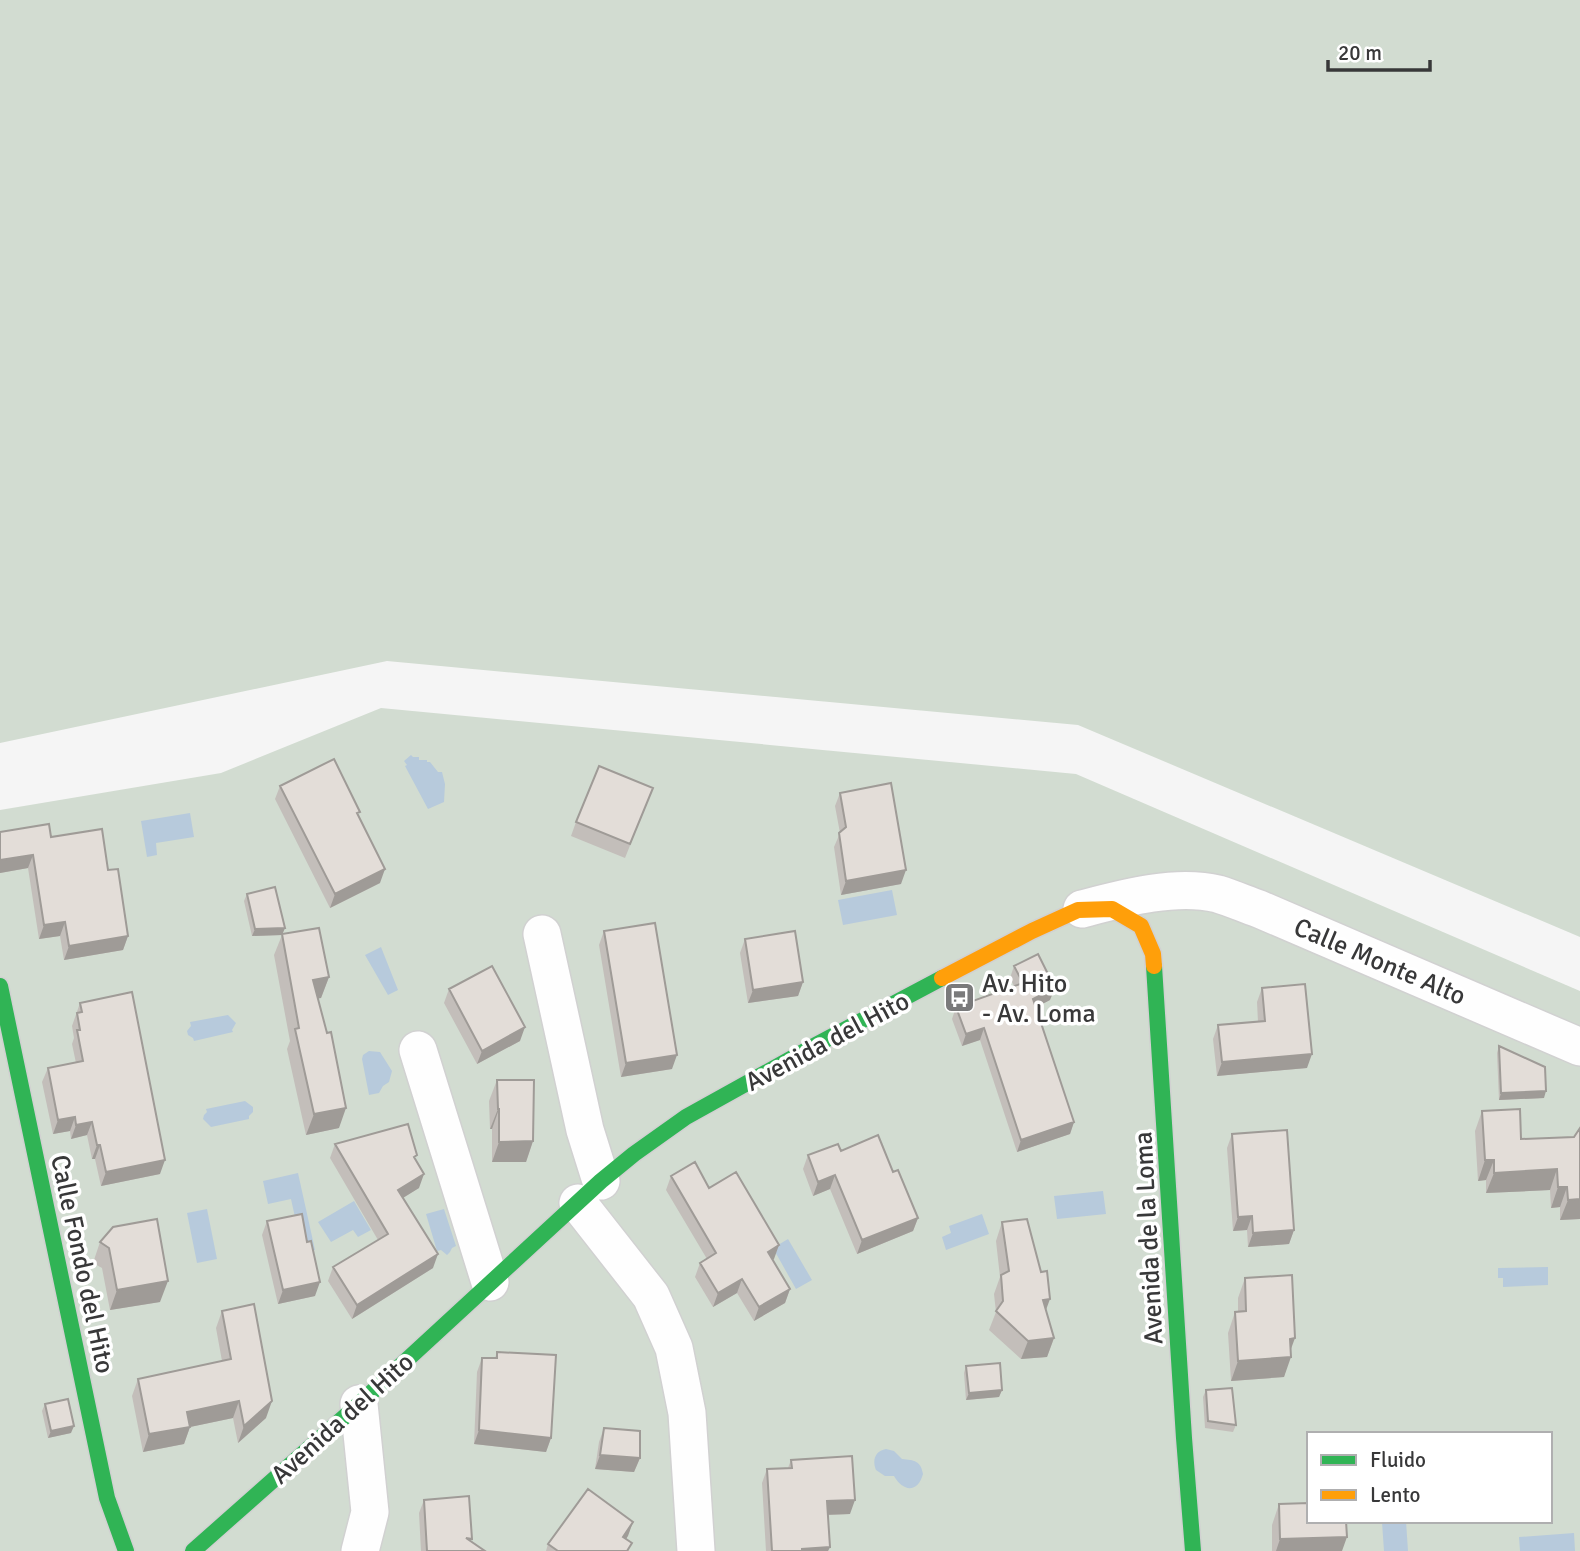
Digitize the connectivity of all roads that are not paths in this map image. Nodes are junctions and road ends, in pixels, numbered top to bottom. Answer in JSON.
{"nodes":[{"id":1,"x":1175,"y":891,"type":"junction"},
{"id":2,"x":1078,"y":910,"type":"junction"},
{"id":3,"x":542,"y":934,"type":"dead end"},
{"id":4,"x":1147,"y":940,"type":"junction"},
{"id":5,"x":0,"y":986,"type":"edge"},
{"id":6,"x":1580,"y":1047,"type":"edge"},
{"id":7,"x":418,"y":1050,"type":"dead end"},
{"id":8,"x":590,"y":1192,"type":"junction"},
{"id":9,"x":490,"y":1282,"type":"junction"},
{"id":10,"x":359,"y":1404,"type":"junction"},
{"id":11,"x":126,"y":1551,"type":"edge"},
{"id":12,"x":193,"y":1551,"type":"edge"},
{"id":13,"x":360,"y":1551,"type":"edge"},
{"id":14,"x":695,"y":1551,"type":"edge"},
{"id":15,"x":1194,"y":1551,"type":"edge"}],
"edges":[{"from":1,"to":2,"type":"street","name":"Calle Monte Alto"},
{"from":1,"to":4,"type":"street"},
{"from":1,"to":6,"type":"street","name":"Calle Monte Alto"},
{"from":2,"to":4,"type":"street","name":"Avenida del Hito"},
{"from":2,"to":8,"type":"street","name":"Avenida del Hito"},
{"from":3,"to":8,"type":"street"},
{"from":4,"to":15,"type":"street","name":"Avenida de la Loma"},
{"from":5,"to":11,"type":"street","name":"Calle Fondo del Hito"},
{"from":7,"to":9,"type":"street"},
{"from":8,"to":9,"type":"street","name":"Avenida del Hito"},
{"from":8,"to":14,"type":"street"},
{"from":9,"to":10,"type":"street","name":"Avenida del Hito"},
{"from":10,"to":12,"type":"street","name":"Avenida del Hito"},
{"from":10,"to":13,"type":"street"}]}
